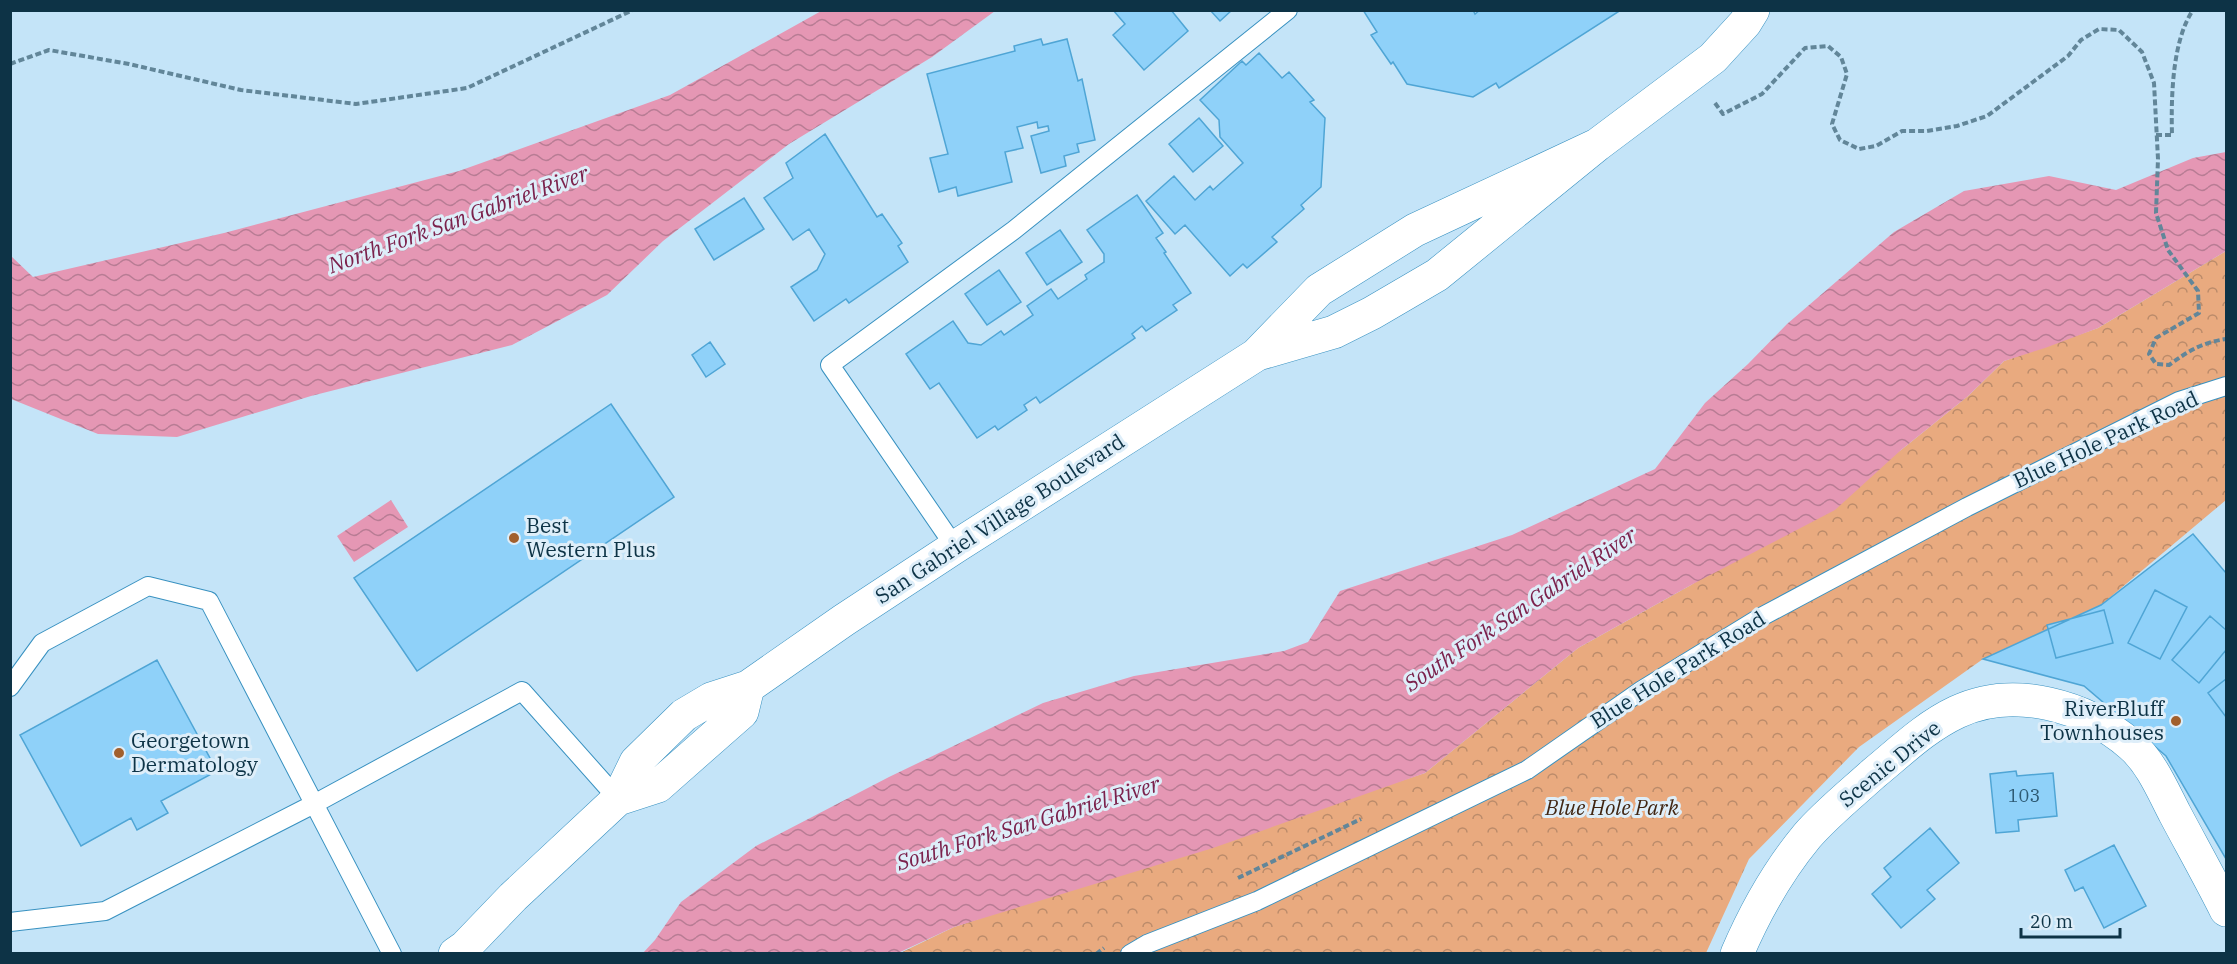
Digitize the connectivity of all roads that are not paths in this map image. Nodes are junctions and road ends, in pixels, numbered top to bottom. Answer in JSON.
{"nodes":[{"id":1,"x":1288,"y":10,"type":"edge"},
{"id":2,"x":1753,"y":10,"type":"edge"},
{"id":3,"x":1597,"y":145,"type":"junction"},
{"id":4,"x":1256,"y":355,"type":"junction"},
{"id":5,"x":2226,"y":386,"type":"edge"},
{"id":6,"x":956,"y":547,"type":"junction"},
{"id":7,"x":10,"y":687,"type":"edge"},
{"id":8,"x":618,"y":799,"type":"junction"},
{"id":9,"x":314,"y":804,"type":"junction"},
{"id":10,"x":2226,"y":910,"type":"edge"},
{"id":11,"x":10,"y":922,"type":"edge"},
{"id":12,"x":392,"y":954,"type":"edge"},
{"id":13,"x":455,"y":954,"type":"edge"},
{"id":14,"x":1130,"y":954,"type":"edge"},
{"id":15,"x":1737,"y":954,"type":"edge"}],
"edges":[{"from":1,"to":6,"type":"lane"},
{"from":2,"to":3,"type":"street","name":"San Gabriel Village Boulevard"},
{"from":3,"to":4,"type":"street","name":"San Gabriel Village Boulevard"},
{"from":3,"to":4,"type":"street","name":"San Gabriel Village Boulevard"},
{"from":4,"to":6,"type":"street","name":"San Gabriel Village Boulevard"},
{"from":5,"to":14,"type":"lane","name":"Blue Hole Park Road"},
{"from":6,"to":8,"type":"street","name":"San Gabriel Village Boulevard"},
{"from":7,"to":9,"type":"lane"},
{"from":8,"to":9,"type":"lane"},
{"from":8,"to":13,"type":"street","name":"San Gabriel Village Boulevard"},
{"from":9,"to":11,"type":"lane"},
{"from":9,"to":12,"type":"lane"},
{"from":10,"to":15,"type":"street","name":"Scenic Drive"}]}
